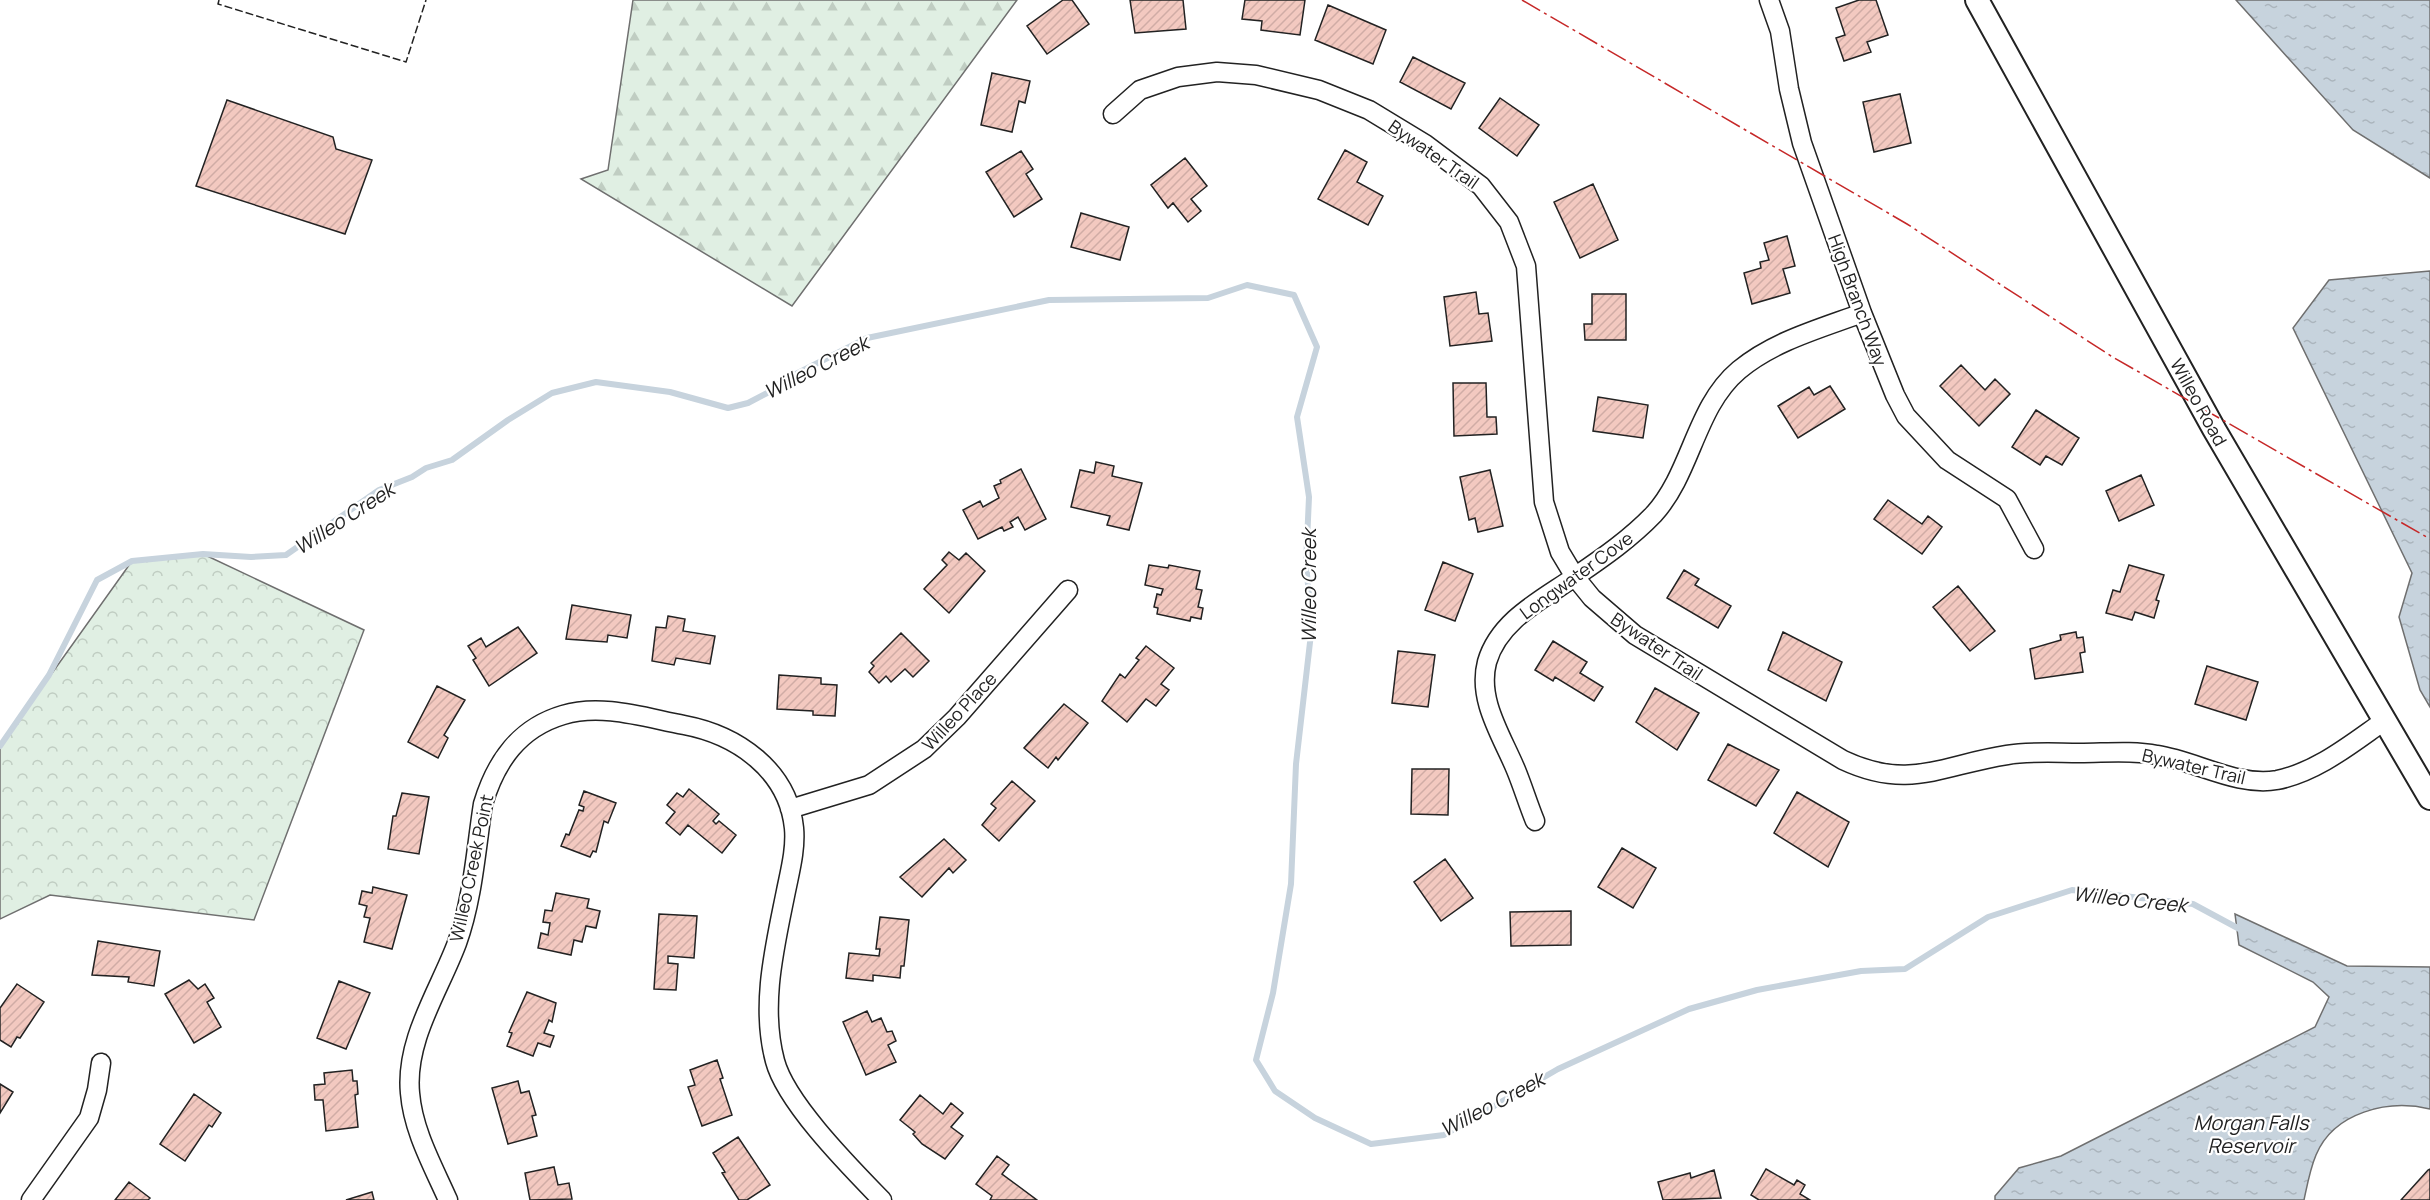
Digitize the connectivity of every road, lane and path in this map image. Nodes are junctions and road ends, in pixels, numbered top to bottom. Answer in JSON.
{"nodes":[{"id":1,"x":1769,"y":0,"type":"edge"},
{"id":2,"x":1977,"y":0,"type":"edge"},
{"id":3,"x":1113,"y":114,"type":"dead end"},
{"id":4,"x":1862,"y":313,"type":"junction"},
{"id":5,"x":2034,"y":549,"type":"dead end"},
{"id":6,"x":1575,"y":577,"type":"junction"},
{"id":7,"x":1068,"y":590,"type":"dead end"},
{"id":8,"x":2384,"y":721,"type":"junction"},
{"id":9,"x":2430,"y":798,"type":"edge"},
{"id":10,"x":790,"y":809,"type":"junction"},
{"id":11,"x":1534,"y":821,"type":"dead end"},
{"id":12,"x":101,"y":1063,"type":"dead end"},
{"id":13,"x":31,"y":1200,"type":"edge"},
{"id":14,"x":448,"y":1200,"type":"edge"},
{"id":15,"x":882,"y":1200,"type":"edge"}],
"edges":[{"from":1,"to":4,"type":"street","name":"High Branch Way"},
{"from":2,"to":8,"type":"street","name":"Willeo Road"},
{"from":3,"to":6,"type":"street","name":"Bywater Trail"},
{"from":4,"to":5,"type":"street","name":"High Branch Way"},
{"from":4,"to":6,"type":"street","name":"Longwater Cove"},
{"from":6,"to":8,"type":"street","name":"Bywater Trail"},
{"from":6,"to":11,"type":"street","name":"Longwater Cove"},
{"from":7,"to":10,"type":"street","name":"Willeo Place"},
{"from":8,"to":9,"type":"street","name":"Willeo Road"},
{"from":10,"to":14,"type":"street","name":"Willeo Creek Point"},
{"from":10,"to":15,"type":"street","name":"Willeo Creek Point"},
{"from":12,"to":13,"type":"street"}]}
